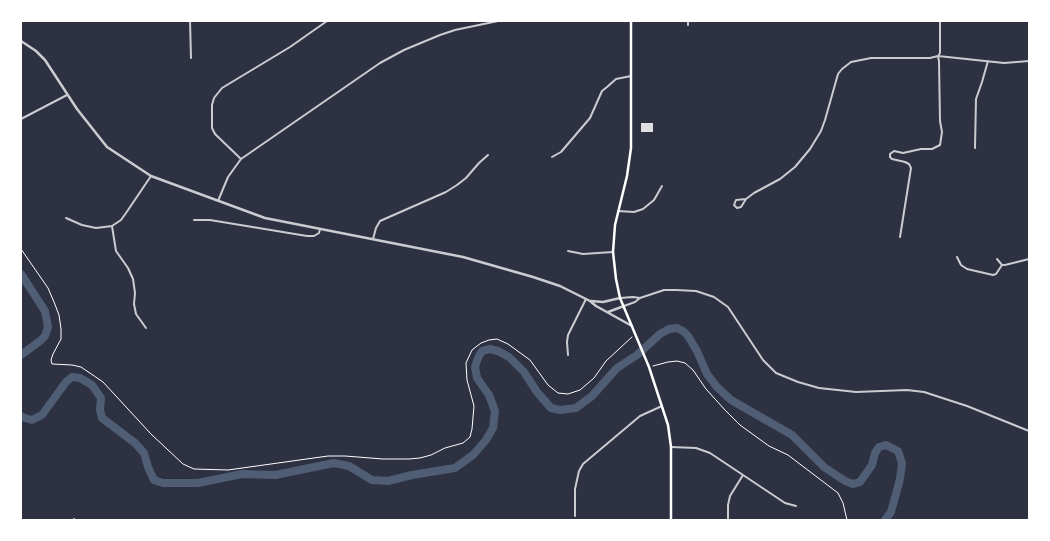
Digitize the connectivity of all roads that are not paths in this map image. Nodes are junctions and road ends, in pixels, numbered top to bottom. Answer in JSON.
{"nodes":[{"id":1,"x":190,"y":21,"type":"edge"},
{"id":2,"x":327,"y":21,"type":"edge"},
{"id":3,"x":498,"y":21,"type":"edge"},
{"id":4,"x":631,"y":21,"type":"edge"},
{"id":5,"x":688,"y":21,"type":"edge"},
{"id":6,"x":940,"y":21,"type":"edge"},
{"id":7,"x":688,"y":25,"type":"dead end"},
{"id":8,"x":21,"y":42,"type":"edge"},
{"id":9,"x":938,"y":56,"type":"junction"},
{"id":10,"x":191,"y":58,"type":"dead end"},
{"id":11,"x":1029,"y":60,"type":"edge"},
{"id":12,"x":988,"y":61,"type":"junction"},
{"id":13,"x":631,"y":76,"type":"junction"},
{"id":14,"x":67,"y":95,"type":"junction"},
{"id":15,"x":21,"y":119,"type":"edge"},
{"id":16,"x":975,"y":148,"type":"dead end"},
{"id":17,"x":488,"y":156,"type":"dead end"},
{"id":18,"x":552,"y":157,"type":"dead end"},
{"id":19,"x":240,"y":159,"type":"junction"},
{"id":20,"x":151,"y":176,"type":"junction"},
{"id":21,"x":662,"y":186,"type":"dead end"},
{"id":22,"x":746,"y":199,"type":"junction"},
{"id":23,"x":218,"y":201,"type":"junction"},
{"id":24,"x":618,"y":211,"type":"junction"},
{"id":25,"x":66,"y":218,"type":"dead end"},
{"id":26,"x":194,"y":220,"type":"dead end"},
{"id":27,"x":112,"y":226,"type":"junction"},
{"id":28,"x":320,"y":229,"type":"junction"},
{"id":29,"x":900,"y":237,"type":"dead end"},
{"id":30,"x":373,"y":239,"type":"junction"},
{"id":31,"x":568,"y":251,"type":"dead end"},
{"id":32,"x":613,"y":252,"type":"junction"},
{"id":33,"x":957,"y":257,"type":"dead end"},
{"id":34,"x":997,"y":259,"type":"dead end"},
{"id":35,"x":1029,"y":259,"type":"edge"},
{"id":36,"x":1002,"y":265,"type":"junction"},
{"id":37,"x":620,"y":298,"type":"junction"},
{"id":38,"x":640,"y":298,"type":"junction"},
{"id":39,"x":586,"y":299,"type":"junction"},
{"id":40,"x":590,"y":301,"type":"junction"},
{"id":41,"x":624,"y":306,"type":"junction"},
{"id":42,"x":608,"y":312,"type":"junction"},
{"id":43,"x":632,"y":326,"type":"junction"},
{"id":44,"x":146,"y":328,"type":"dead end"},
{"id":45,"x":568,"y":355,"type":"dead end"},
{"id":46,"x":663,"y":406,"type":"junction"},
{"id":47,"x":1029,"y":431,"type":"edge"},
{"id":48,"x":671,"y":447,"type":"junction"},
{"id":49,"x":743,"y":475,"type":"junction"},
{"id":50,"x":796,"y":506,"type":"dead end"},
{"id":51,"x":575,"y":516,"type":"dead end"},
{"id":52,"x":671,"y":520,"type":"edge"},
{"id":53,"x":728,"y":520,"type":"edge"}],
"edges":[{"from":1,"to":10,"type":"street"},
{"from":2,"to":19,"type":"street"},
{"from":3,"to":19,"type":"street"},
{"from":4,"to":13,"type":"main road"},
{"from":5,"to":7,"type":"street"},
{"from":6,"to":9,"type":"street"},
{"from":8,"to":14,"type":"street"},
{"from":9,"to":12,"type":"street"},
{"from":9,"to":22,"type":"street"},
{"from":9,"to":29,"type":"street"},
{"from":11,"to":12,"type":"street"},
{"from":12,"to":16,"type":"street"},
{"from":13,"to":18,"type":"street"},
{"from":13,"to":24,"type":"main road"},
{"from":14,"to":15,"type":"street"},
{"from":14,"to":20,"type":"street"},
{"from":17,"to":30,"type":"street"},
{"from":19,"to":23,"type":"street"},
{"from":20,"to":23,"type":"street"},
{"from":20,"to":27,"type":"street"},
{"from":21,"to":24,"type":"street"},
{"from":22,"to":22,"type":"street"},
{"from":23,"to":28,"type":"street"},
{"from":24,"to":32,"type":"main road"},
{"from":25,"to":27,"type":"street"},
{"from":26,"to":28,"type":"street"},
{"from":27,"to":44,"type":"street"},
{"from":28,"to":30,"type":"street"},
{"from":30,"to":39,"type":"street"},
{"from":31,"to":32,"type":"street"},
{"from":32,"to":37,"type":"main road"},
{"from":33,"to":36,"type":"street"},
{"from":34,"to":36,"type":"street"},
{"from":35,"to":36,"type":"street"},
{"from":37,"to":38,"type":"street"},
{"from":37,"to":40,"type":"street"},
{"from":37,"to":41,"type":"main road"},
{"from":38,"to":41,"type":"street"},
{"from":38,"to":47,"type":"street"},
{"from":39,"to":40,"type":"street"},
{"from":39,"to":45,"type":"street"},
{"from":40,"to":42,"type":"street"},
{"from":41,"to":42,"type":"street"},
{"from":41,"to":43,"type":"main road"},
{"from":42,"to":43,"type":"street"},
{"from":43,"to":46,"type":"main road"},
{"from":46,"to":48,"type":"main road"},
{"from":46,"to":51,"type":"street"},
{"from":48,"to":49,"type":"street"},
{"from":48,"to":52,"type":"main road"},
{"from":49,"to":50,"type":"street"},
{"from":49,"to":53,"type":"street"}]}
